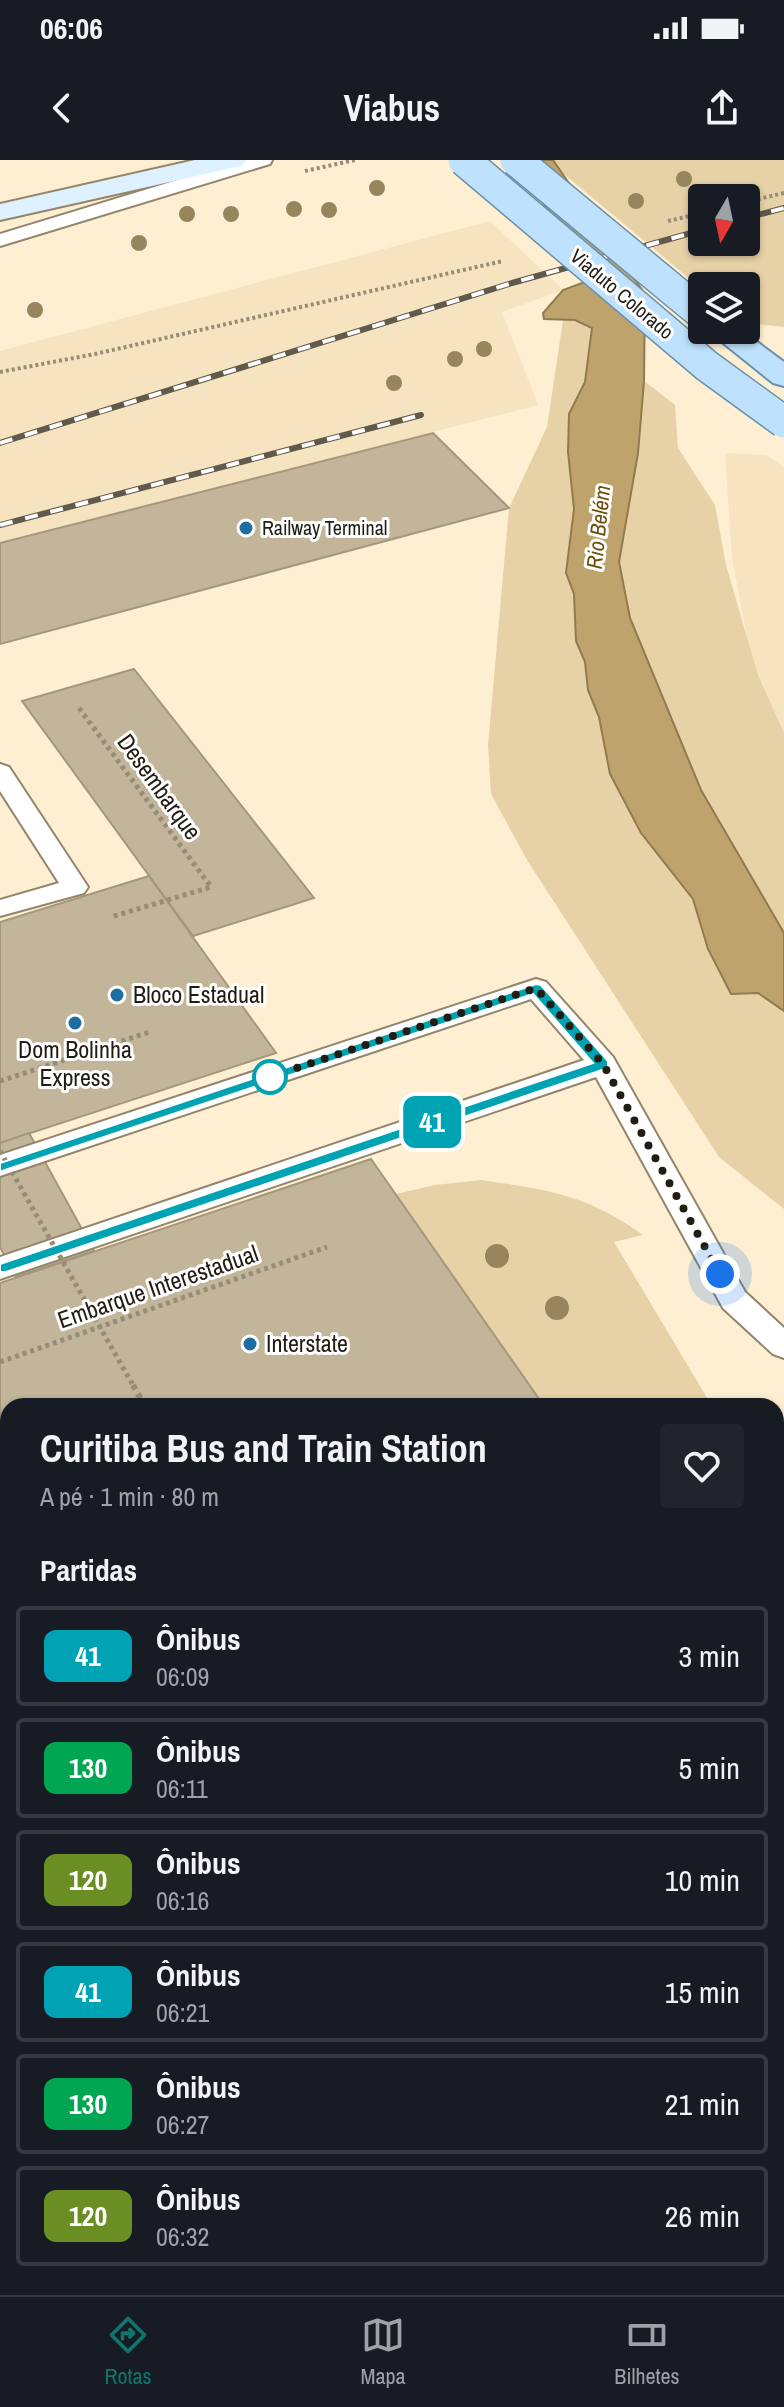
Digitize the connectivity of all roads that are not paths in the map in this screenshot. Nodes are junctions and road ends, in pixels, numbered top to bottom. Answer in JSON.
{"nodes":[{"id":1,"x":232,"y":160,"type":"edge"},
{"id":2,"x":263,"y":160,"type":"edge"},
{"id":3,"x":464,"y":160,"type":"edge"},
{"id":4,"x":516,"y":160,"type":"edge"},
{"id":5,"x":0,"y":212,"type":"edge"},
{"id":6,"x":0,"y":240,"type":"edge"},
{"id":7,"x":688,"y":302,"type":"edge"},
{"id":8,"x":740,"y":344,"type":"edge"},
{"id":9,"x":784,"y":377,"type":"edge"},
{"id":10,"x":784,"y":422,"type":"edge"},
{"id":11,"x":0,"y":772,"type":"edge"},
{"id":12,"x":0,"y":908,"type":"edge"},
{"id":13,"x":603,"y":1064,"type":"junction"},
{"id":14,"x":0,"y":1166,"type":"edge"},
{"id":15,"x":0,"y":1268,"type":"edge"},
{"id":16,"x":734,"y":1300,"type":"junction"},
{"id":17,"x":784,"y":1346,"type":"edge"},
{"id":18,"x":784,"y":1363,"type":"edge"}],
"edges":[{"from":1,"to":5,"type":"main road"},
{"from":2,"to":6,"type":"lane"},
{"from":3,"to":10,"type":"main road","name":"Viaduto Colorado","bridge":true},
{"from":4,"to":7,"type":"main road","name":"Viaduto Colorado","bridge":true},
{"from":8,"to":9,"type":"main road"},
{"from":11,"to":12,"type":"lane"},
{"from":13,"to":14,"type":"lane"},
{"from":13,"to":15,"type":"lane"},
{"from":13,"to":16,"type":"lane"},
{"from":16,"to":17,"type":"lane"},
{"from":16,"to":18,"type":"lane"}]}
